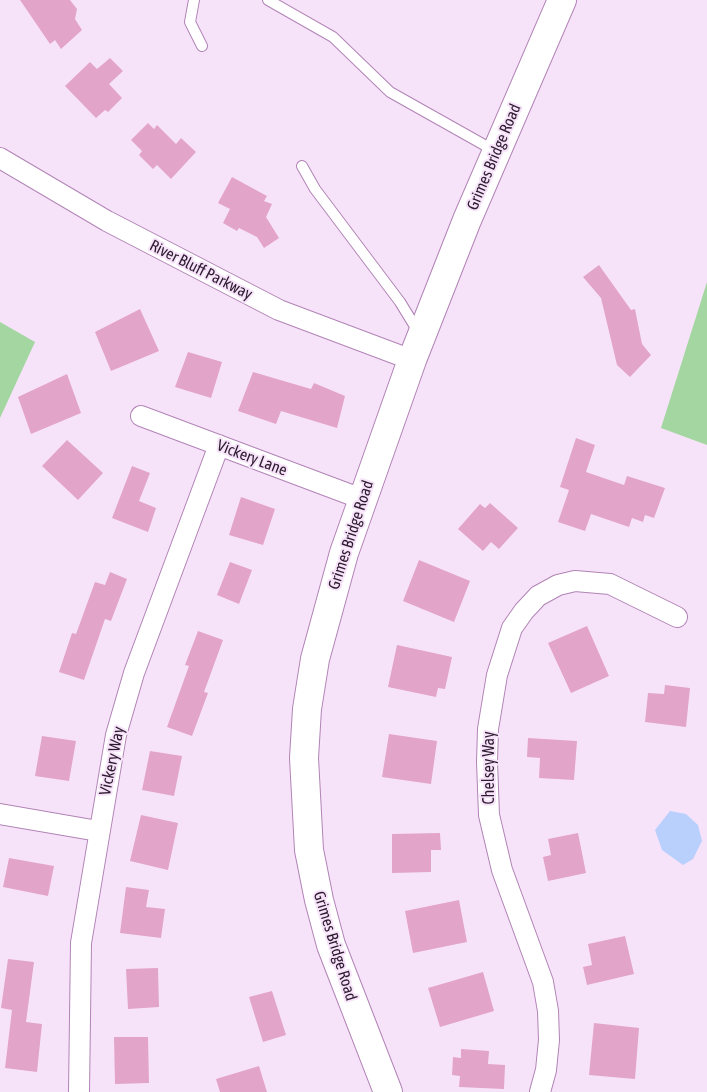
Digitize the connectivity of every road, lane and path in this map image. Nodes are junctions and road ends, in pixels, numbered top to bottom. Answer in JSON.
{"nodes":[{"id":1,"x":194,"y":0,"type":"edge"},
{"id":2,"x":268,"y":0,"type":"edge"},
{"id":3,"x":562,"y":0,"type":"edge"},
{"id":4,"x":202,"y":46,"type":"dead end"},
{"id":5,"x":496,"y":152,"type":"junction"},
{"id":6,"x":0,"y":158,"type":"edge"},
{"id":7,"x":302,"y":166,"type":"dead end"},
{"id":8,"x":416,"y":348,"type":"junction"},
{"id":9,"x":141,"y":416,"type":"dead end"},
{"id":10,"x":219,"y":445,"type":"junction"},
{"id":11,"x":362,"y":499,"type":"junction"},
{"id":12,"x":677,"y":617,"type":"dead end"},
{"id":13,"x":0,"y":814,"type":"edge"},
{"id":14,"x":98,"y":831,"type":"junction"},
{"id":15,"x":79,"y":1092,"type":"edge"},
{"id":16,"x":388,"y":1092,"type":"edge"},
{"id":17,"x":540,"y":1092,"type":"edge"}],
"edges":[{"from":1,"to":4,"type":"lane"},
{"from":2,"to":5,"type":"lane"},
{"from":3,"to":5,"type":"street","name":"Grimes Bridge Road"},
{"from":5,"to":8,"type":"street","name":"Grimes Bridge Road"},
{"from":6,"to":8,"type":"street","name":"River Bluff Parkway"},
{"from":7,"to":8,"type":"lane"},
{"from":8,"to":11,"type":"street","name":"Grimes Bridge Road"},
{"from":9,"to":10,"type":"street","name":"Vickery Lane"},
{"from":10,"to":11,"type":"street","name":"Vickery Lane"},
{"from":10,"to":14,"type":"street","name":"Vickery Way"},
{"from":11,"to":16,"type":"street","name":"Grimes Bridge Road"},
{"from":12,"to":17,"type":"street","name":"Chelsey Way"},
{"from":13,"to":14,"type":"street"},
{"from":14,"to":15,"type":"street","name":"Vickery Way"}]}
